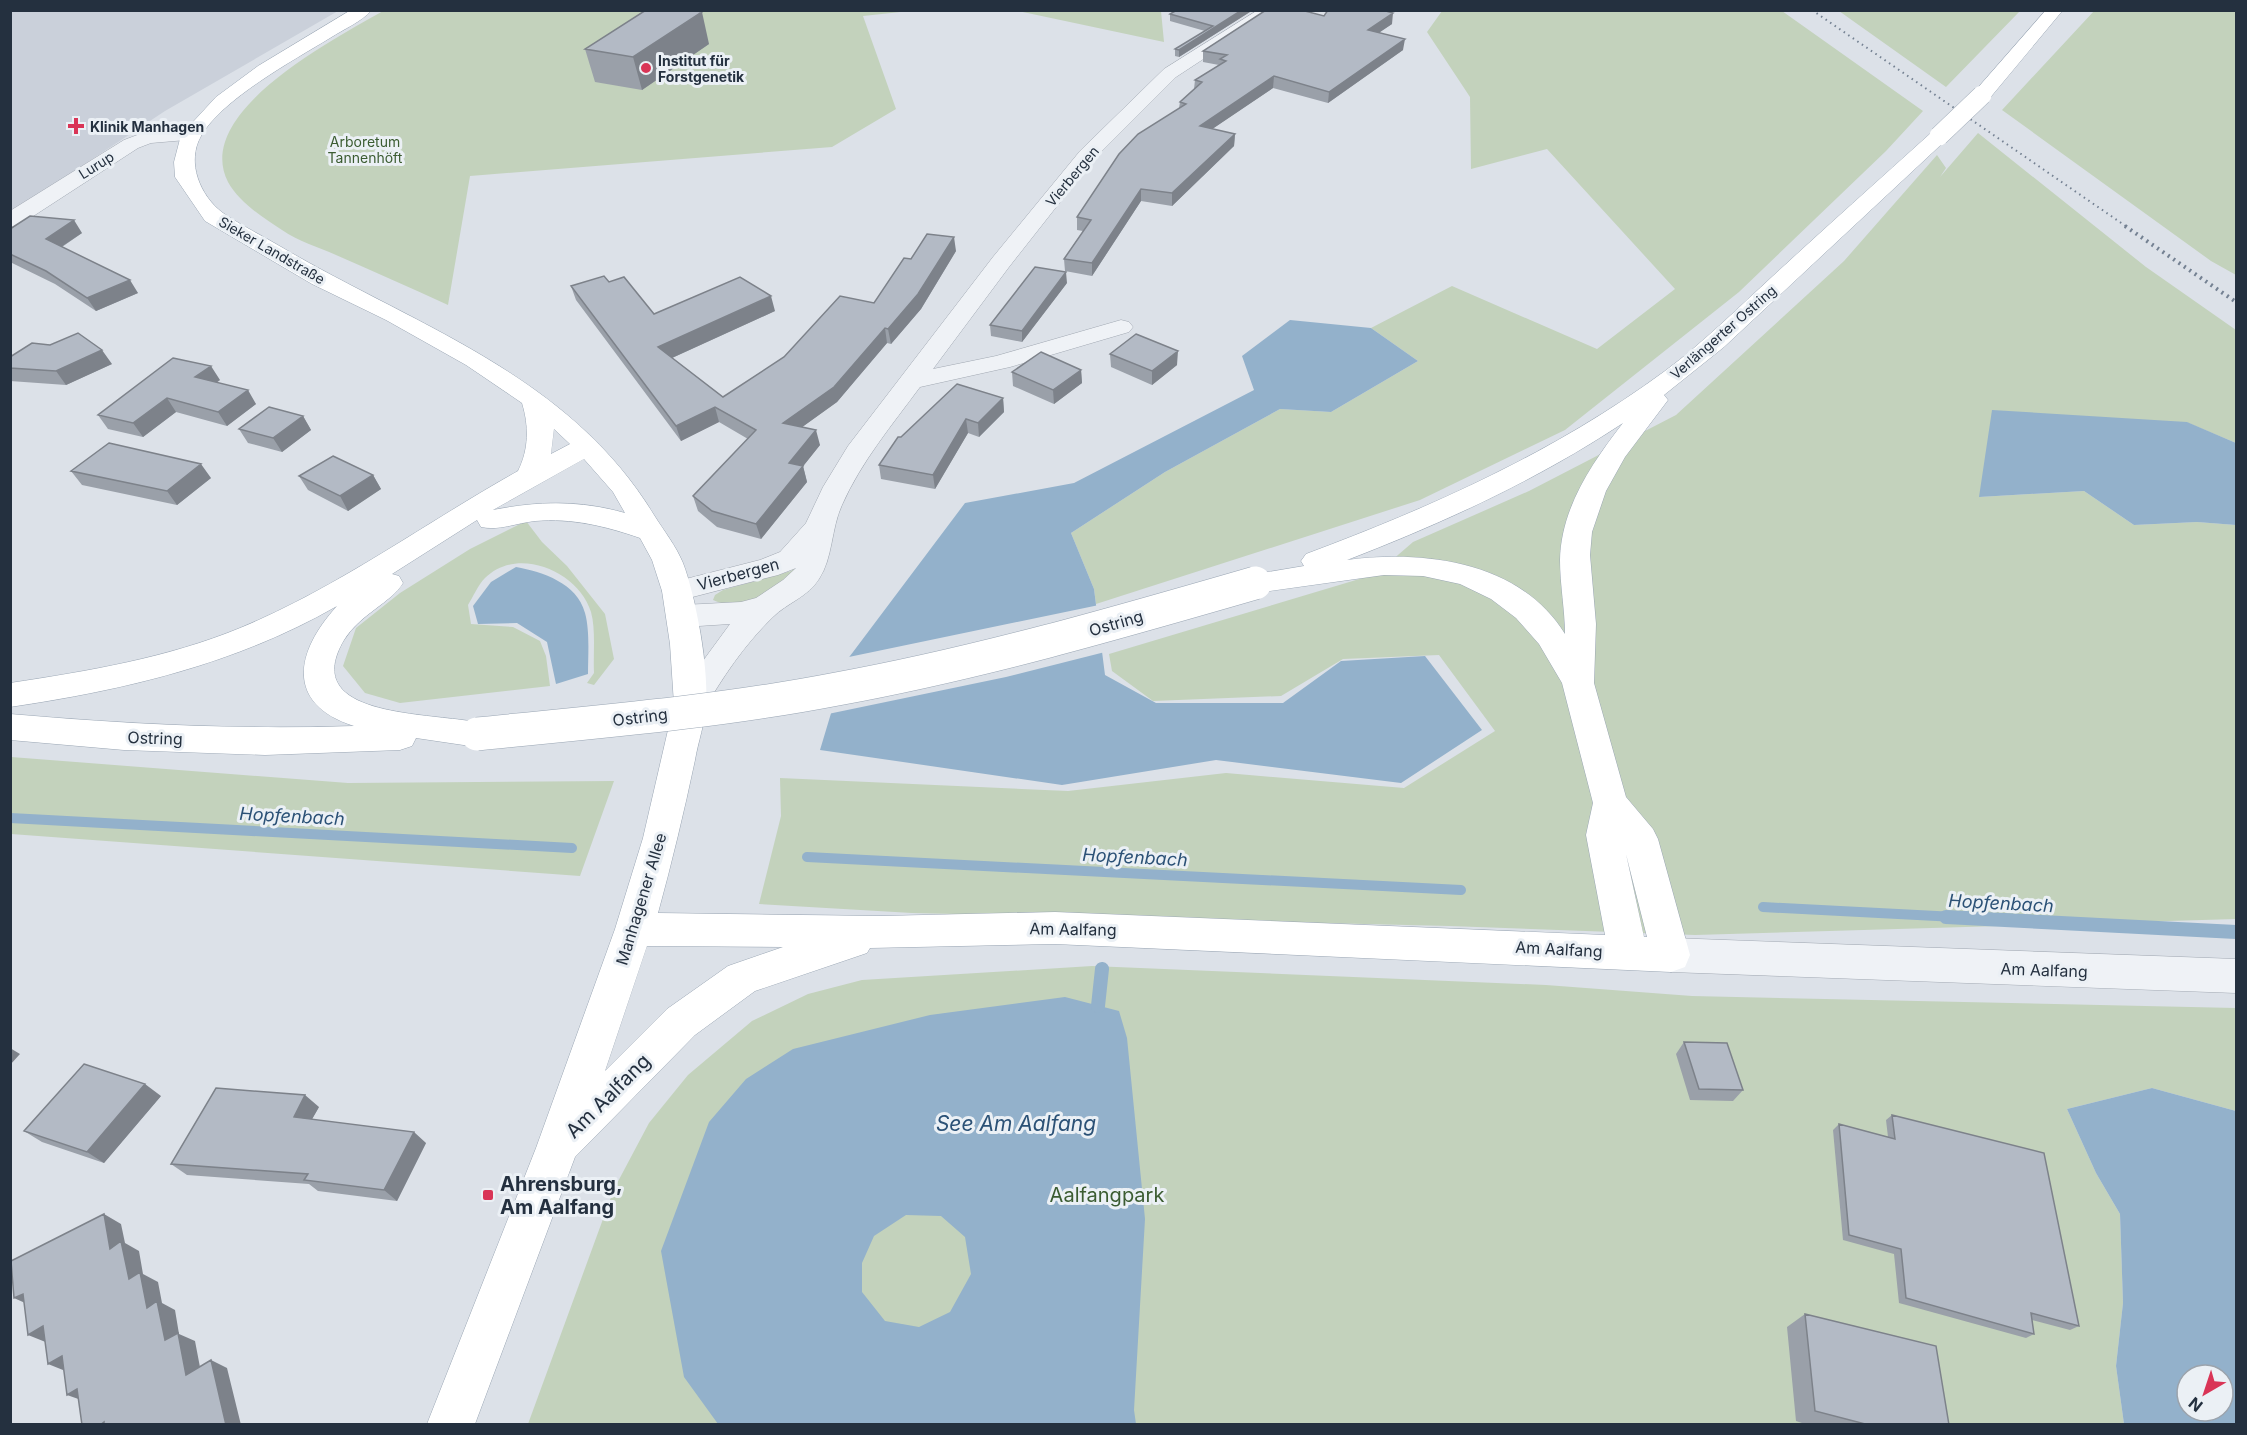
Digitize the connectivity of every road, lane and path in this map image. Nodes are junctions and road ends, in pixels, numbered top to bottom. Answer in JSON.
{"nodes":[{"id":1,"x":364,"y":10,"type":"edge"},
{"id":2,"x":1270,"y":10,"type":"edge"},
{"id":3,"x":2055,"y":10,"type":"edge"},
{"id":4,"x":191,"y":135,"type":"junction"},
{"id":5,"x":10,"y":221,"type":"edge"},
{"id":6,"x":1121,"y":327,"type":"dead end"},
{"id":7,"x":1673,"y":377,"type":"junction"},
{"id":8,"x":911,"y":381,"type":"junction"},
{"id":9,"x":534,"y":399,"type":"junction"},
{"id":10,"x":594,"y":453,"type":"junction"},
{"id":11,"x":529,"y":476,"type":"junction"},
{"id":12,"x":491,"y":520,"type":"junction"},
{"id":13,"x":820,"y":525,"type":"junction"},
{"id":14,"x":651,"y":532,"type":"junction"},
{"id":15,"x":1256,"y":584,"type":"junction"},
{"id":16,"x":680,"y":603,"type":"junction"},
{"id":17,"x":766,"y":606,"type":"junction"},
{"id":18,"x":1578,"y":683,"type":"junction"},
{"id":19,"x":10,"y":695,"type":"edge"},
{"id":20,"x":690,"y":704,"type":"junction"},
{"id":21,"x":10,"y":727,"type":"edge"},
{"id":22,"x":477,"y":734,"type":"junction"},
{"id":23,"x":1610,"y":803,"type":"junction"},
{"id":24,"x":634,"y":929,"type":"junction"},
{"id":25,"x":881,"y":932,"type":"junction"},
{"id":26,"x":1628,"y":953,"type":"junction"},
{"id":27,"x":1671,"y":955,"type":"junction"},
{"id":28,"x":2236,"y":976,"type":"edge"},
{"id":29,"x":557,"y":1148,"type":"junction"},
{"id":30,"x":451,"y":1425,"type":"edge"}],
"edges":[{"from":1,"to":4,"type":"main road","name":"Sieker Landstraße"},
{"from":2,"to":8,"type":"street","name":"Vierbergen"},
{"from":3,"to":7,"type":"main road","name":"Verlängerter Ostring","bridge":true},
{"from":4,"to":5,"type":"street","name":"Lurup"},
{"from":4,"to":9,"type":"main road","name":"Sieker Landstraße"},
{"from":6,"to":8,"type":"street"},
{"from":7,"to":15,"type":"main road","name":"Verlängerter Ostring"},
{"from":7,"to":18,"type":"main road"},
{"from":8,"to":13,"type":"street","name":"Vierbergen"},
{"from":9,"to":10,"type":"main road","name":"Manhagener Allee"},
{"from":9,"to":11,"type":"main road"},
{"from":10,"to":11,"type":"main road"},
{"from":10,"to":12,"type":"main road"},
{"from":10,"to":14,"type":"main road","name":"Manhagener Allee"},
{"from":11,"to":19,"type":"main road"},
{"from":12,"to":14,"type":"main road"},
{"from":12,"to":22,"type":"main road"},
{"from":13,"to":16,"type":"street","name":"Vierbergen"},
{"from":13,"to":17,"type":"street","name":"Vierbergen"},
{"from":14,"to":16,"type":"main road","name":"Manhagener Allee"},
{"from":15,"to":18,"type":"main road"},
{"from":15,"to":22,"type":"main road","name":"Ostring","bridge":true},
{"from":16,"to":17,"type":"street","name":"Vierbergen"},
{"from":16,"to":20,"type":"main road","name":"Manhagener Allee"},
{"from":17,"to":20,"type":"street","name":"Vierbergen"},
{"from":18,"to":23,"type":"main road"},
{"from":20,"to":24,"type":"main road","name":"Manhagener Allee"},
{"from":21,"to":22,"type":"main road","name":"Ostring"},
{"from":23,"to":26,"type":"main road"},
{"from":23,"to":27,"type":"main road"},
{"from":24,"to":25,"type":"main road","name":"Am Aalfang"},
{"from":24,"to":29,"type":"main road","name":"Manhagener Allee"},
{"from":25,"to":26,"type":"main road","name":"Am Aalfang"},
{"from":25,"to":29,"type":"main road","name":"Am Aalfang"},
{"from":26,"to":27,"type":"main road","name":"Am Aalfang"},
{"from":27,"to":28,"type":"street","name":"Am Aalfang"},
{"from":29,"to":30,"type":"main road","name":"Manhagener Allee"}]}
